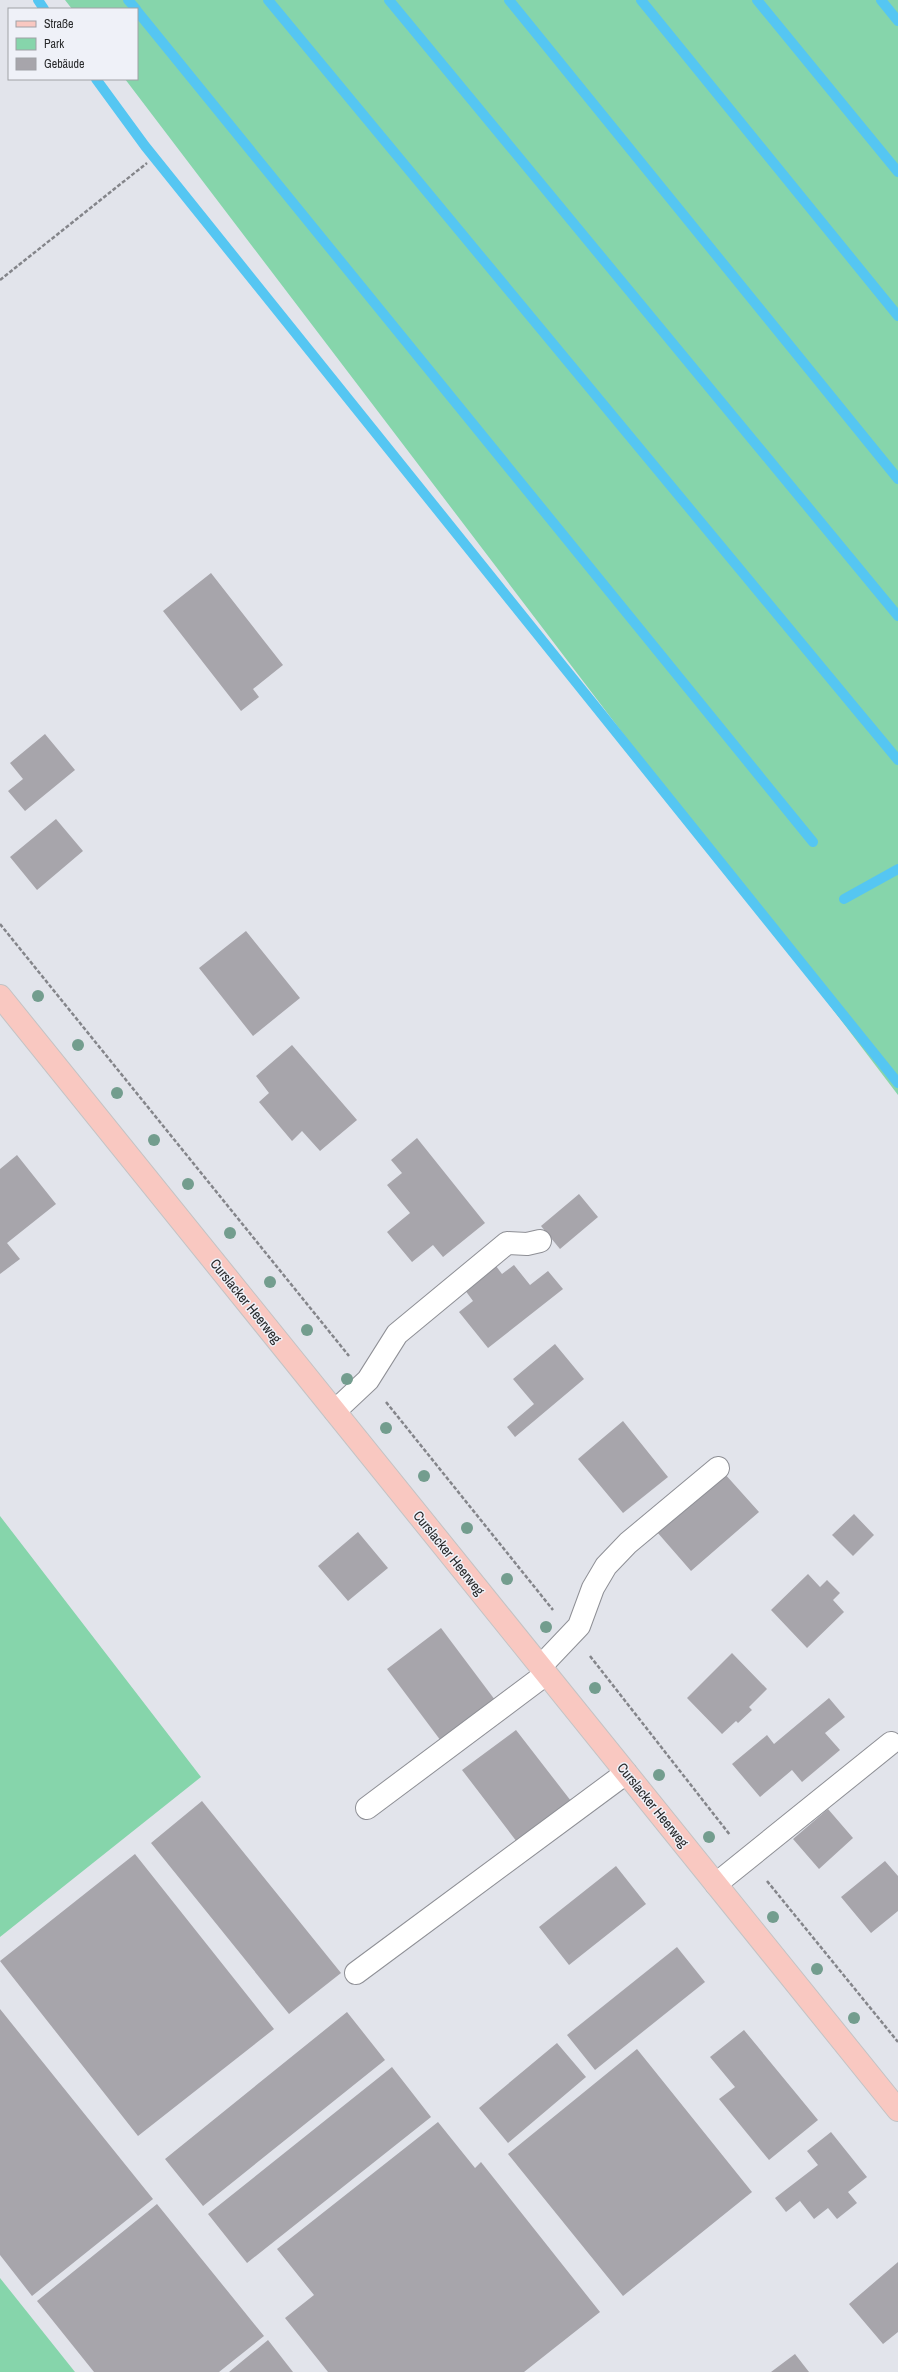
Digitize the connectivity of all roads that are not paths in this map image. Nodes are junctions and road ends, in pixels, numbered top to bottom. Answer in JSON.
{"nodes":[{"id":1,"x":0,"y":996,"type":"edge"},
{"id":2,"x":540,"y":1241,"type":"dead end"},
{"id":3,"x":335,"y":1411,"type":"junction"},
{"id":4,"x":718,"y":1468,"type":"dead end"},
{"id":5,"x":543,"y":1670,"type":"junction"},
{"id":6,"x":891,"y":1743,"type":"dead end"},
{"id":7,"x":626,"y":1773,"type":"junction"},
{"id":8,"x":367,"y":1808,"type":"dead end"},
{"id":9,"x":716,"y":1884,"type":"junction"},
{"id":10,"x":356,"y":1973,"type":"dead end"},
{"id":11,"x":898,"y":2110,"type":"edge"}],
"edges":[{"from":1,"to":3,"type":"main road","name":"Curslacker Heerweg"},
{"from":2,"to":3,"type":"lane"},
{"from":3,"to":5,"type":"main road","name":"Curslacker Heerweg"},
{"from":4,"to":5,"type":"lane"},
{"from":5,"to":7,"type":"main road","name":"Curslacker Heerweg"},
{"from":5,"to":8,"type":"lane"},
{"from":6,"to":9,"type":"lane"},
{"from":7,"to":9,"type":"main road","name":"Curslacker Heerweg"},
{"from":7,"to":10,"type":"lane"},
{"from":9,"to":11,"type":"main road","name":"Curslacker Heerweg"}]}
